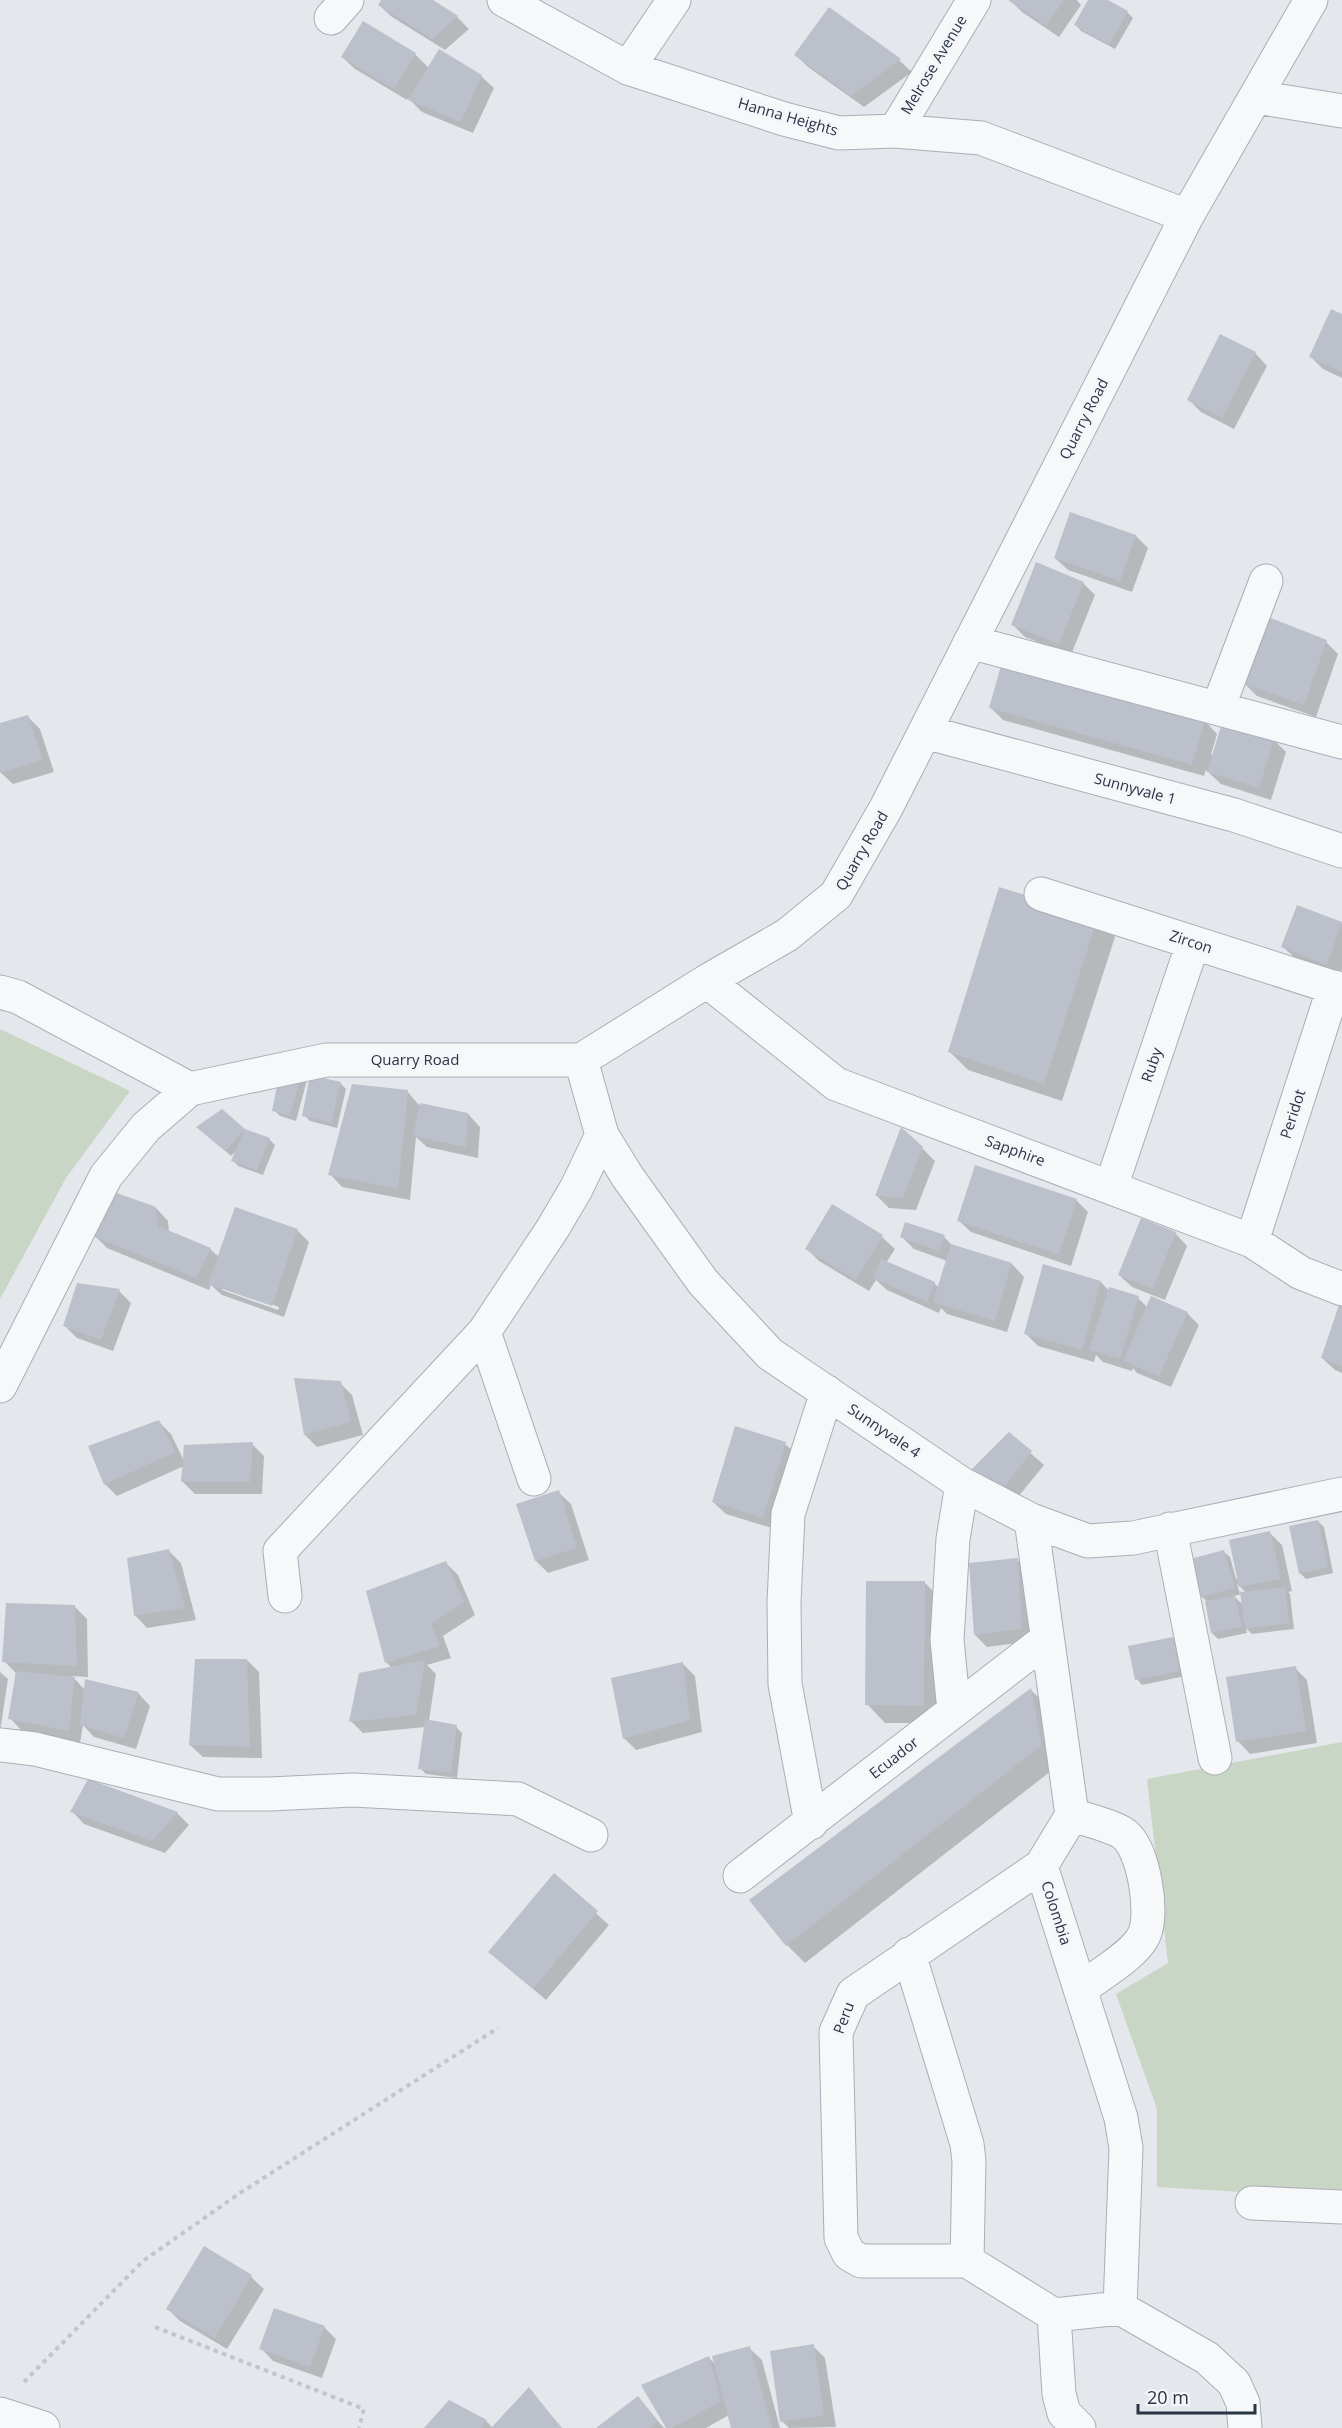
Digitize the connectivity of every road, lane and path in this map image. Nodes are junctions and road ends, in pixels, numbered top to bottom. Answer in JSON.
{"nodes":[{"id":1,"x":504,"y":0,"type":"edge"},
{"id":2,"x":674,"y":0,"type":"edge"},
{"id":3,"x":974,"y":0,"type":"edge"},
{"id":4,"x":1311,"y":0,"type":"edge"},
{"id":5,"x":628,"y":68,"type":"junction"},
{"id":6,"x":1256,"y":98,"type":"junction"},
{"id":7,"x":1342,"y":111,"type":"edge"},
{"id":8,"x":895,"y":131,"type":"junction"},
{"id":9,"x":1187,"y":216,"type":"junction"},
{"id":10,"x":1266,"y":580,"type":"dead end"},
{"id":11,"x":970,"y":642,"type":"junction"},
{"id":12,"x":1218,"y":708,"type":"junction"},
{"id":13,"x":925,"y":732,"type":"junction"},
{"id":14,"x":1342,"y":742,"type":"edge"},
{"id":15,"x":1342,"y":851,"type":"edge"},
{"id":16,"x":1041,"y":894,"type":"dead end"},
{"id":17,"x":1194,"y":943,"type":"junction"},
{"id":18,"x":707,"y":981,"type":"junction"},
{"id":19,"x":1338,"y":988,"type":"edge"},
{"id":20,"x":0,"y":992,"type":"edge"},
{"id":21,"x":581,"y":1060,"type":"junction"},
{"id":22,"x":190,"y":1089,"type":"junction"},
{"id":23,"x":602,"y":1135,"type":"junction"},
{"id":24,"x":1111,"y":1187,"type":"junction"},
{"id":25,"x":1252,"y":1241,"type":"junction"},
{"id":26,"x":1342,"y":1289,"type":"edge"},
{"id":27,"x":484,"y":1332,"type":"junction"},
{"id":28,"x":0,"y":1386,"type":"edge"},
{"id":29,"x":827,"y":1392,"type":"junction"},
{"id":30,"x":534,"y":1479,"type":"dead end"},
{"id":31,"x":962,"y":1484,"type":"junction"},
{"id":32,"x":1342,"y":1494,"type":"edge"},
{"id":33,"x":1030,"y":1520,"type":"junction"},
{"id":34,"x":1170,"y":1529,"type":"junction"},
{"id":35,"x":285,"y":1596,"type":"dead end"},
{"id":36,"x":1047,"y":1639,"type":"junction"},
{"id":37,"x":954,"y":1711,"type":"junction"},
{"id":38,"x":0,"y":1745,"type":"edge"},
{"id":39,"x":1215,"y":1758,"type":"dead end"},
{"id":40,"x":1072,"y":1815,"type":"junction"},
{"id":41,"x":811,"y":1823,"type":"junction"},
{"id":42,"x":591,"y":1835,"type":"dead end"},
{"id":43,"x":1041,"y":1866,"type":"junction"},
{"id":44,"x":740,"y":1876,"type":"dead end"},
{"id":45,"x":909,"y":1954,"type":"junction"},
{"id":46,"x":1081,"y":1989,"type":"junction"},
{"id":47,"x":498,"y":2028,"type":"dead end"},
{"id":48,"x":1252,"y":2203,"type":"dead end"},
{"id":49,"x":1342,"y":2207,"type":"edge"},
{"id":50,"x":967,"y":2261,"type":"junction"},
{"id":51,"x":1120,"y":2308,"type":"junction"},
{"id":52,"x":1054,"y":2315,"type":"junction"},
{"id":53,"x":155,"y":2327,"type":"dead end"},
{"id":54,"x":8,"y":2402,"type":"edge"},
{"id":55,"x":43,"y":2428,"type":"edge"},
{"id":56,"x":359,"y":2428,"type":"edge"},
{"id":57,"x":1079,"y":2428,"type":"edge"},
{"id":58,"x":1245,"y":2428,"type":"edge"}],
"edges":[{"from":1,"to":5,"type":"street","name":"Hanna Heights"},
{"from":2,"to":5,"type":"street"},
{"from":3,"to":8,"type":"street","name":"Melrose Avenue"},
{"from":4,"to":6,"type":"street","name":"Quarry Road"},
{"from":5,"to":8,"type":"street","name":"Hanna Heights"},
{"from":6,"to":7,"type":"street"},
{"from":6,"to":9,"type":"street","name":"Quarry Road"},
{"from":8,"to":9,"type":"street","name":"Hanna Heights"},
{"from":9,"to":11,"type":"street","name":"Quarry Road"},
{"from":10,"to":12,"type":"street"},
{"from":11,"to":12,"type":"street"},
{"from":11,"to":13,"type":"street","name":"Quarry Road"},
{"from":12,"to":14,"type":"street"},
{"from":13,"to":15,"type":"street","name":"Sunnyvale 1"},
{"from":13,"to":18,"type":"street","name":"Quarry Road"},
{"from":16,"to":17,"type":"street","name":"Zircon"},
{"from":17,"to":19,"type":"street","name":"Zircon"},
{"from":17,"to":24,"type":"street","name":"Ruby"},
{"from":18,"to":21,"type":"street","name":"Quarry Road"},
{"from":18,"to":24,"type":"street","name":"Sapphire"},
{"from":19,"to":25,"type":"street","name":"Peridot"},
{"from":20,"to":22,"type":"street"},
{"from":21,"to":22,"type":"street","name":"Quarry Road"},
{"from":21,"to":23,"type":"street","name":"Sunnyvale 4"},
{"from":22,"to":28,"type":"street","name":"Quarry Road"},
{"from":23,"to":27,"type":"street"},
{"from":23,"to":29,"type":"street","name":"Sunnyvale 4"},
{"from":24,"to":25,"type":"street","name":"Sapphire"},
{"from":25,"to":26,"type":"street","name":"Sapphire"},
{"from":27,"to":30,"type":"street"},
{"from":27,"to":35,"type":"street"},
{"from":29,"to":31,"type":"street","name":"Sunnyvale 4"},
{"from":29,"to":41,"type":"street"},
{"from":31,"to":33,"type":"street","name":"Sunnyvale 4"},
{"from":31,"to":37,"type":"street"},
{"from":32,"to":34,"type":"street","name":"Sunnyvale 4"},
{"from":33,"to":34,"type":"street","name":"Sunnyvale 4"},
{"from":33,"to":36,"type":"street"},
{"from":34,"to":39,"type":"street"},
{"from":36,"to":37,"type":"street","name":"Ecuador"},
{"from":36,"to":40,"type":"street"},
{"from":37,"to":41,"type":"street","name":"Ecuador"},
{"from":38,"to":42,"type":"street"},
{"from":40,"to":43,"type":"street","name":"Colombia"},
{"from":40,"to":46,"type":"street"},
{"from":41,"to":44,"type":"street","name":"Ecuador"},
{"from":43,"to":45,"type":"street","name":"Peru"},
{"from":43,"to":46,"type":"street","name":"Colombia"},
{"from":45,"to":50,"type":"street"},
{"from":45,"to":50,"type":"street","name":"Peru"},
{"from":46,"to":51,"type":"street","name":"Colombia"},
{"from":47,"to":54,"type":"path"},
{"from":48,"to":49,"type":"street"},
{"from":50,"to":52,"type":"street"},
{"from":51,"to":52,"type":"street"},
{"from":51,"to":58,"type":"street"},
{"from":52,"to":57,"type":"street"},
{"from":53,"to":56,"type":"path"},
{"from":54,"to":55,"type":"street"}]}
